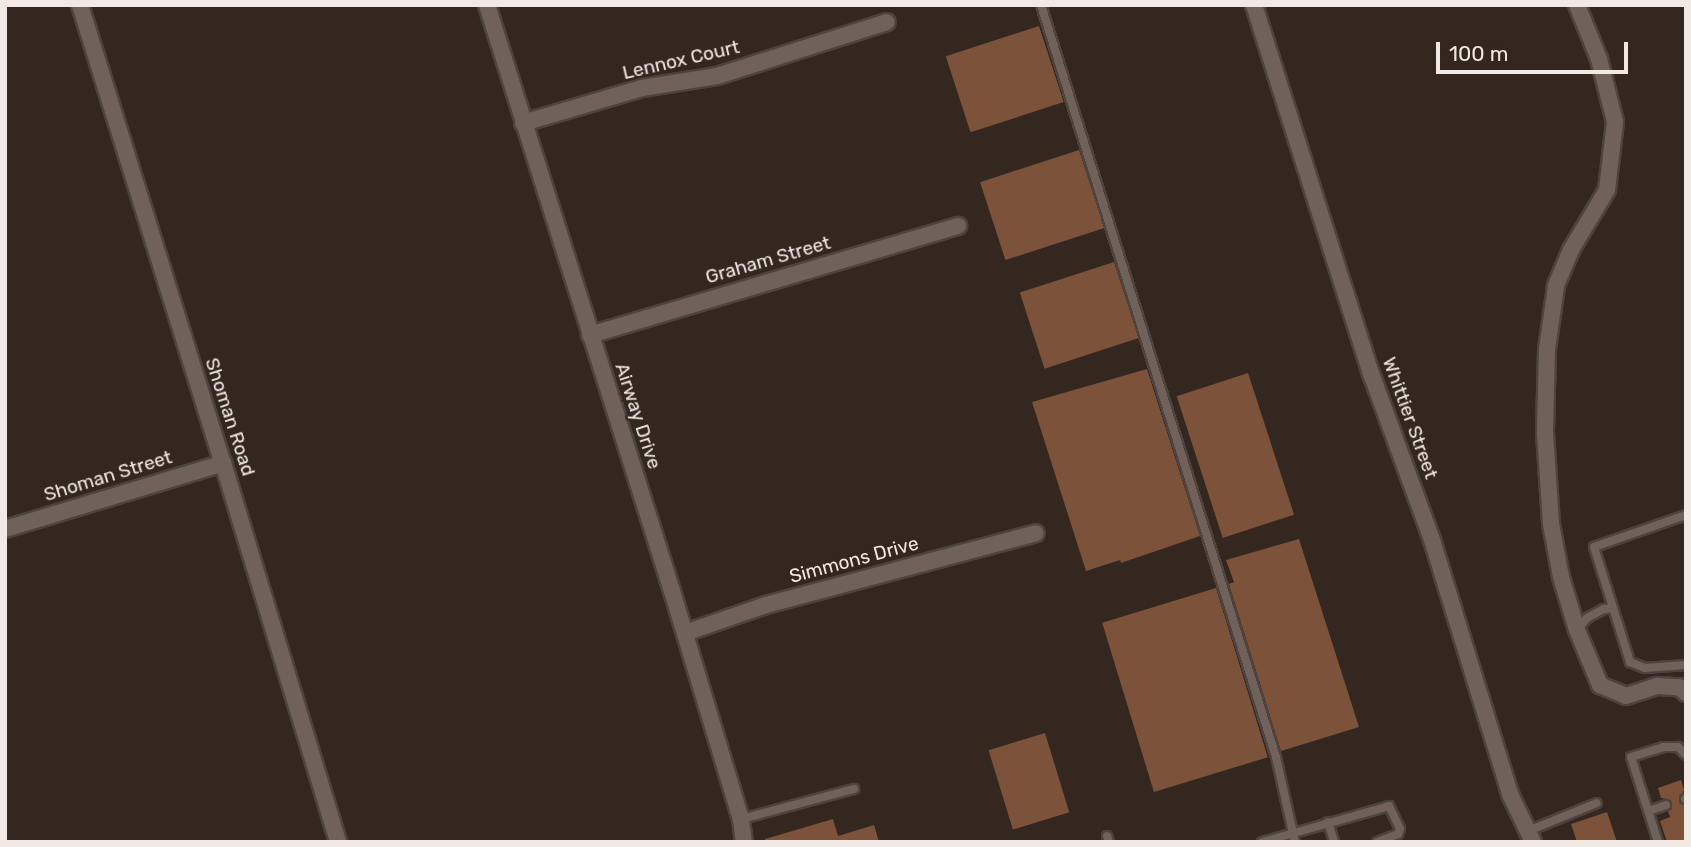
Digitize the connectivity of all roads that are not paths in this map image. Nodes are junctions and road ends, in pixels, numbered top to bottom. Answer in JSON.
{"nodes":[{"id":1,"x":80,"y":5,"type":"edge"},
{"id":2,"x":487,"y":5,"type":"edge"},
{"id":3,"x":1041,"y":5,"type":"edge"},
{"id":4,"x":1254,"y":5,"type":"edge"},
{"id":5,"x":1577,"y":5,"type":"edge"},
{"id":6,"x":887,"y":22,"type":"dead end"},
{"id":7,"x":523,"y":123,"type":"junction"},
{"id":8,"x":958,"y":226,"type":"dead end"},
{"id":9,"x":590,"y":335,"type":"junction"},
{"id":10,"x":223,"y":463,"type":"junction"},
{"id":11,"x":1686,"y":515,"type":"edge"},
{"id":12,"x":5,"y":529,"type":"edge"},
{"id":13,"x":1037,"y":533,"type":"dead end"},
{"id":14,"x":1613,"y":608,"type":"junction"},
{"id":15,"x":1577,"y":630,"type":"junction"},
{"id":16,"x":685,"y":633,"type":"junction"},
{"id":17,"x":1686,"y":665,"type":"edge"},
{"id":18,"x":1686,"y":693,"type":"edge"},
{"id":19,"x":1686,"y":755,"type":"edge"},
{"id":20,"x":854,"y":789,"type":"dead end"},
{"id":21,"x":1597,"y":803,"type":"dead end"},
{"id":22,"x":1666,"y":805,"type":"dead end"},
{"id":23,"x":1648,"y":811,"type":"junction"},
{"id":24,"x":741,"y":819,"type":"junction"},
{"id":25,"x":1328,"y":822,"type":"junction"},
{"id":26,"x":1531,"y":836,"type":"edge"},
{"id":27,"x":1293,"y":837,"type":"edge"},
{"id":28,"x":338,"y":842,"type":"edge"},
{"id":29,"x":744,"y":842,"type":"edge"},
{"id":30,"x":1262,"y":842,"type":"edge"},
{"id":31,"x":1334,"y":842,"type":"edge"},
{"id":32,"x":1377,"y":842,"type":"edge"},
{"id":33,"x":1658,"y":842,"type":"edge"}],
"edges":[{"from":1,"to":10,"type":"street","name":"Shoman Road"},
{"from":2,"to":7,"type":"street","name":"Airway Drive"},
{"from":3,"to":27,"type":"lane"},
{"from":4,"to":26,"type":"street","name":"Whittier Street"},
{"from":5,"to":15,"type":"street"},
{"from":6,"to":7,"type":"street","name":"Lennox Court"},
{"from":7,"to":9,"type":"street","name":"Airway Drive"},
{"from":8,"to":9,"type":"street","name":"Graham Street"},
{"from":9,"to":16,"type":"street","name":"Airway Drive"},
{"from":10,"to":12,"type":"street","name":"Shoman Street"},
{"from":10,"to":28,"type":"street","name":"Shoman Road"},
{"from":11,"to":14,"type":"lane"},
{"from":13,"to":16,"type":"street","name":"Simmons Drive"},
{"from":14,"to":15,"type":"lane"},
{"from":14,"to":17,"type":"lane"},
{"from":15,"to":18,"type":"street"},
{"from":16,"to":24,"type":"street","name":"Airway Drive"},
{"from":19,"to":23,"type":"lane"},
{"from":20,"to":24,"type":"lane"},
{"from":21,"to":26,"type":"lane"},
{"from":22,"to":23,"type":"lane"},
{"from":23,"to":33,"type":"lane"},
{"from":24,"to":29,"type":"street","name":"Airway Drive"},
{"from":25,"to":27,"type":"lane"},
{"from":25,"to":31,"type":"lane"},
{"from":25,"to":32,"type":"lane"},
{"from":27,"to":30,"type":"lane"}]}
